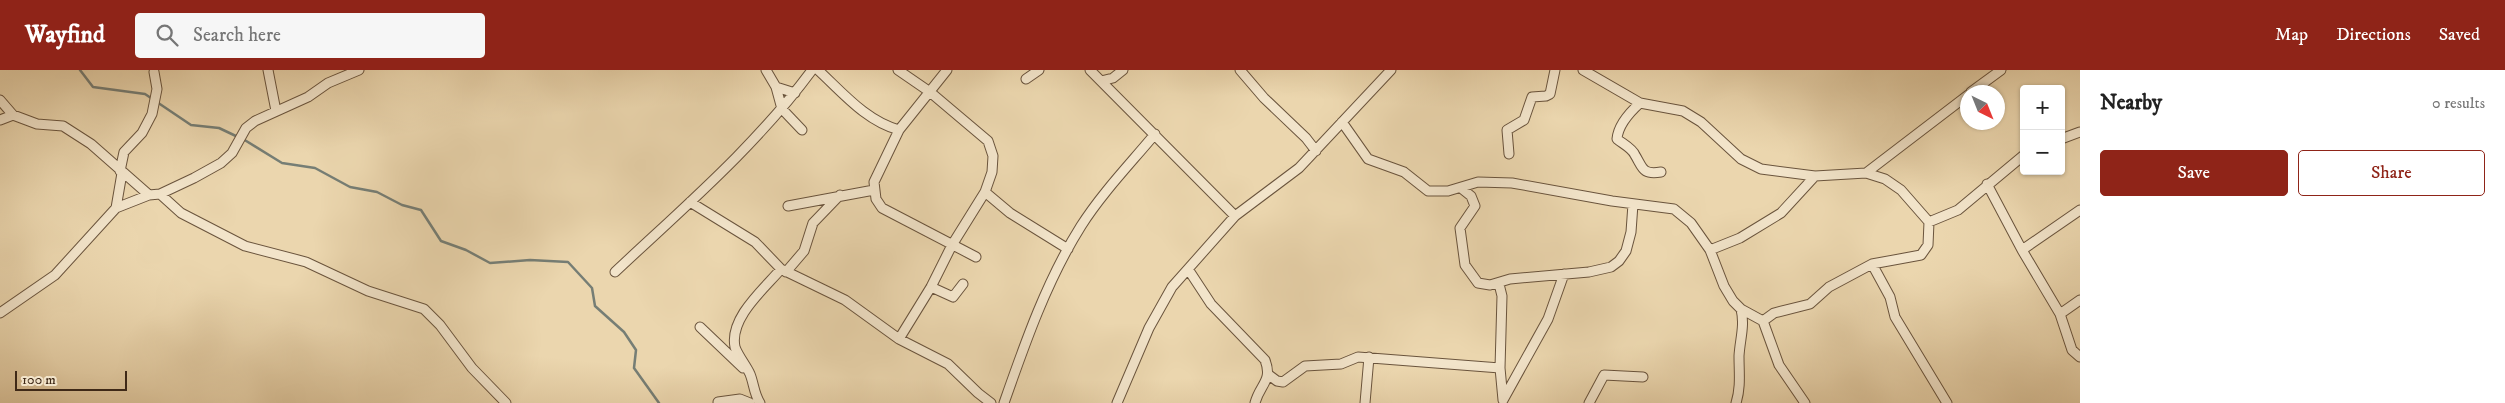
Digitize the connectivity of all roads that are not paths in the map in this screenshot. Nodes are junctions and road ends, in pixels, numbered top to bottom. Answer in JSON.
{"nodes":[{"id":1,"x":766,"y":70,"type":"edge"},
{"id":2,"x":812,"y":70,"type":"edge"},
{"id":3,"x":818,"y":70,"type":"edge"},
{"id":4,"x":898,"y":70,"type":"edge"},
{"id":5,"x":947,"y":70,"type":"edge"},
{"id":6,"x":1039,"y":70,"type":"edge"},
{"id":7,"x":1090,"y":70,"type":"edge"},
{"id":8,"x":1123,"y":70,"type":"edge"},
{"id":9,"x":1240,"y":70,"type":"edge"},
{"id":10,"x":1391,"y":70,"type":"edge"},
{"id":11,"x":1556,"y":70,"type":"edge"},
{"id":12,"x":1583,"y":70,"type":"edge"},
{"id":13,"x":2001,"y":70,"type":"edge"},
{"id":14,"x":352,"y":71,"type":"edge"},
{"id":15,"x":154,"y":72,"type":"dead end"},
{"id":16,"x":266,"y":72,"type":"edge"},
{"id":17,"x":1026,"y":79,"type":"dead end"},
{"id":18,"x":1101,"y":81,"type":"junction"},
{"id":19,"x":1981,"y":85,"type":"edge"},
{"id":20,"x":776,"y":87,"type":"junction"},
{"id":21,"x":930,"y":92,"type":"junction"},
{"id":22,"x":795,"y":93,"type":"junction"},
{"id":23,"x":0,"y":100,"type":"edge"},
{"id":24,"x":1960,"y":101,"type":"edge"},
{"id":25,"x":1640,"y":103,"type":"junction"},
{"id":26,"x":782,"y":109,"type":"junction"},
{"id":27,"x":276,"y":111,"type":"junction"},
{"id":28,"x":13,"y":115,"type":"junction"},
{"id":29,"x":0,"y":120,"type":"edge"},
{"id":30,"x":1342,"y":122,"type":"junction"},
{"id":31,"x":802,"y":130,"type":"dead end"},
{"id":32,"x":899,"y":130,"type":"junction"},
{"id":33,"x":2080,"y":132,"type":"edge"},
{"id":34,"x":1154,"y":134,"type":"junction"},
{"id":35,"x":2065,"y":138,"type":"edge"},
{"id":36,"x":1316,"y":151,"type":"junction"},
{"id":37,"x":1509,"y":154,"type":"dead end"},
{"id":38,"x":2020,"y":158,"type":"edge"},
{"id":39,"x":121,"y":172,"type":"junction"},
{"id":40,"x":1661,"y":172,"type":"dead end"},
{"id":41,"x":1866,"y":173,"type":"junction"},
{"id":42,"x":1815,"y":176,"type":"junction"},
{"id":43,"x":1987,"y":184,"type":"junction"},
{"id":44,"x":1461,"y":188,"type":"junction"},
{"id":45,"x":874,"y":190,"type":"junction"},
{"id":46,"x":985,"y":192,"type":"junction"},
{"id":47,"x":160,"y":194,"type":"junction"},
{"id":48,"x":149,"y":195,"type":"junction"},
{"id":49,"x":840,"y":195,"type":"junction"},
{"id":50,"x":690,"y":202,"type":"junction"},
{"id":51,"x":1633,"y":204,"type":"junction"},
{"id":52,"x":788,"y":206,"type":"dead end"},
{"id":53,"x":116,"y":208,"type":"junction"},
{"id":54,"x":2080,"y":210,"type":"edge"},
{"id":55,"x":1234,"y":216,"type":"junction"},
{"id":56,"x":1929,"y":222,"type":"junction"},
{"id":57,"x":952,"y":245,"type":"junction"},
{"id":58,"x":1068,"y":249,"type":"junction"},
{"id":59,"x":1710,"y":250,"type":"junction"},
{"id":60,"x":2022,"y":250,"type":"junction"},
{"id":61,"x":976,"y":257,"type":"dead end"},
{"id":62,"x":1872,"y":264,"type":"junction"},
{"id":63,"x":1188,"y":269,"type":"junction"},
{"id":64,"x":783,"y":270,"type":"junction"},
{"id":65,"x":615,"y":272,"type":"dead end"},
{"id":66,"x":1564,"y":274,"type":"junction"},
{"id":67,"x":963,"y":284,"type":"dead end"},
{"id":68,"x":1499,"y":284,"type":"junction"},
{"id":69,"x":932,"y":287,"type":"junction"},
{"id":70,"x":2080,"y":300,"type":"edge"},
{"id":71,"x":1741,"y":309,"type":"junction"},
{"id":72,"x":0,"y":313,"type":"edge"},
{"id":73,"x":2060,"y":314,"type":"junction"},
{"id":74,"x":1762,"y":321,"type":"junction"},
{"id":75,"x":700,"y":327,"type":"dead end"},
{"id":76,"x":899,"y":339,"type":"junction"},
{"id":77,"x":1369,"y":357,"type":"junction"},
{"id":78,"x":2080,"y":357,"type":"edge"},
{"id":79,"x":1500,"y":368,"type":"junction"},
{"id":80,"x":1269,"y":374,"type":"junction"},
{"id":81,"x":750,"y":375,"type":"junction"},
{"id":82,"x":1643,"y":377,"type":"dead end"},
{"id":83,"x":718,"y":402,"type":"edge"},
{"id":84,"x":1503,"y":402,"type":"edge"},
{"id":85,"x":506,"y":403,"type":"edge"},
{"id":86,"x":750,"y":403,"type":"edge"},
{"id":87,"x":760,"y":403,"type":"edge"},
{"id":88,"x":991,"y":403,"type":"edge"},
{"id":89,"x":1004,"y":403,"type":"edge"},
{"id":90,"x":1118,"y":403,"type":"edge"},
{"id":91,"x":1255,"y":403,"type":"edge"},
{"id":92,"x":1365,"y":403,"type":"edge"},
{"id":93,"x":1589,"y":403,"type":"edge"},
{"id":94,"x":1736,"y":403,"type":"edge"},
{"id":95,"x":1804,"y":403,"type":"edge"},
{"id":96,"x":1947,"y":403,"type":"edge"}],
"edges":[{"from":1,"to":20,"type":"street"},
{"from":2,"to":22,"type":"street"},
{"from":3,"to":32,"type":"street"},
{"from":4,"to":21,"type":"street"},
{"from":5,"to":21,"type":"street"},
{"from":6,"to":17,"type":"street"},
{"from":7,"to":18,"type":"street"},
{"from":8,"to":18,"type":"street"},
{"from":9,"to":36,"type":"street"},
{"from":10,"to":30,"type":"street"},
{"from":11,"to":37,"type":"street"},
{"from":12,"to":25,"type":"street"},
{"from":13,"to":19,"type":"street"},
{"from":14,"to":27,"type":"street"},
{"from":15,"to":39,"type":"street"},
{"from":16,"to":27,"type":"street"},
{"from":18,"to":34,"type":"street"},
{"from":20,"to":22,"type":"street"},
{"from":20,"to":26,"type":"street"},
{"from":21,"to":32,"type":"street"},
{"from":21,"to":46,"type":"street"},
{"from":22,"to":26,"type":"street"},
{"from":23,"to":28,"type":"street"},
{"from":24,"to":41,"type":"street"},
{"from":25,"to":40,"type":"street"},
{"from":25,"to":42,"type":"street"},
{"from":26,"to":31,"type":"street"},
{"from":26,"to":50,"type":"street"},
{"from":27,"to":47,"type":"street"},
{"from":28,"to":29,"type":"street"},
{"from":28,"to":39,"type":"street"},
{"from":30,"to":36,"type":"street"},
{"from":30,"to":44,"type":"street"},
{"from":32,"to":45,"type":"street"},
{"from":33,"to":35,"type":"street"},
{"from":34,"to":55,"type":"street"},
{"from":34,"to":58,"type":"street"},
{"from":36,"to":55,"type":"street"},
{"from":38,"to":43,"type":"street"},
{"from":39,"to":48,"type":"street"},
{"from":39,"to":53,"type":"street"},
{"from":41,"to":42,"type":"street"},
{"from":41,"to":56,"type":"street"},
{"from":42,"to":59,"type":"street"},
{"from":43,"to":56,"type":"street"},
{"from":43,"to":60,"type":"street"},
{"from":44,"to":51,"type":"street"},
{"from":44,"to":68,"type":"street"},
{"from":45,"to":49,"type":"street"},
{"from":45,"to":57,"type":"street"},
{"from":46,"to":57,"type":"street"},
{"from":46,"to":58,"type":"street"},
{"from":47,"to":48,"type":"street"},
{"from":47,"to":85,"type":"street"},
{"from":48,"to":53,"type":"street"},
{"from":49,"to":52,"type":"street"},
{"from":49,"to":64,"type":"street"},
{"from":50,"to":64,"type":"street"},
{"from":50,"to":65,"type":"street"},
{"from":51,"to":59,"type":"street"},
{"from":51,"to":66,"type":"street"},
{"from":53,"to":72,"type":"street"},
{"from":54,"to":60,"type":"street"},
{"from":55,"to":63,"type":"street"},
{"from":56,"to":62,"type":"street"},
{"from":57,"to":61,"type":"street"},
{"from":57,"to":69,"type":"street"},
{"from":58,"to":89,"type":"street"},
{"from":59,"to":71,"type":"street"},
{"from":60,"to":73,"type":"street"},
{"from":62,"to":74,"type":"street"},
{"from":62,"to":96,"type":"street"},
{"from":63,"to":80,"type":"street"},
{"from":63,"to":90,"type":"street"},
{"from":64,"to":76,"type":"street"},
{"from":64,"to":81,"type":"street"},
{"from":66,"to":68,"type":"street"},
{"from":66,"to":84,"type":"street"},
{"from":67,"to":69,"type":"street"},
{"from":68,"to":79,"type":"street"},
{"from":69,"to":76,"type":"street"},
{"from":70,"to":73,"type":"street"},
{"from":71,"to":74,"type":"street"},
{"from":71,"to":94,"type":"street"},
{"from":73,"to":78,"type":"street"},
{"from":74,"to":95,"type":"street"},
{"from":75,"to":81,"type":"street"},
{"from":76,"to":88,"type":"street"},
{"from":77,"to":79,"type":"street"},
{"from":77,"to":80,"type":"street"},
{"from":77,"to":92,"type":"street"},
{"from":79,"to":84,"type":"street"},
{"from":80,"to":91,"type":"street"},
{"from":81,"to":87,"type":"street"},
{"from":82,"to":93,"type":"street"},
{"from":83,"to":86,"type":"street"}]}
